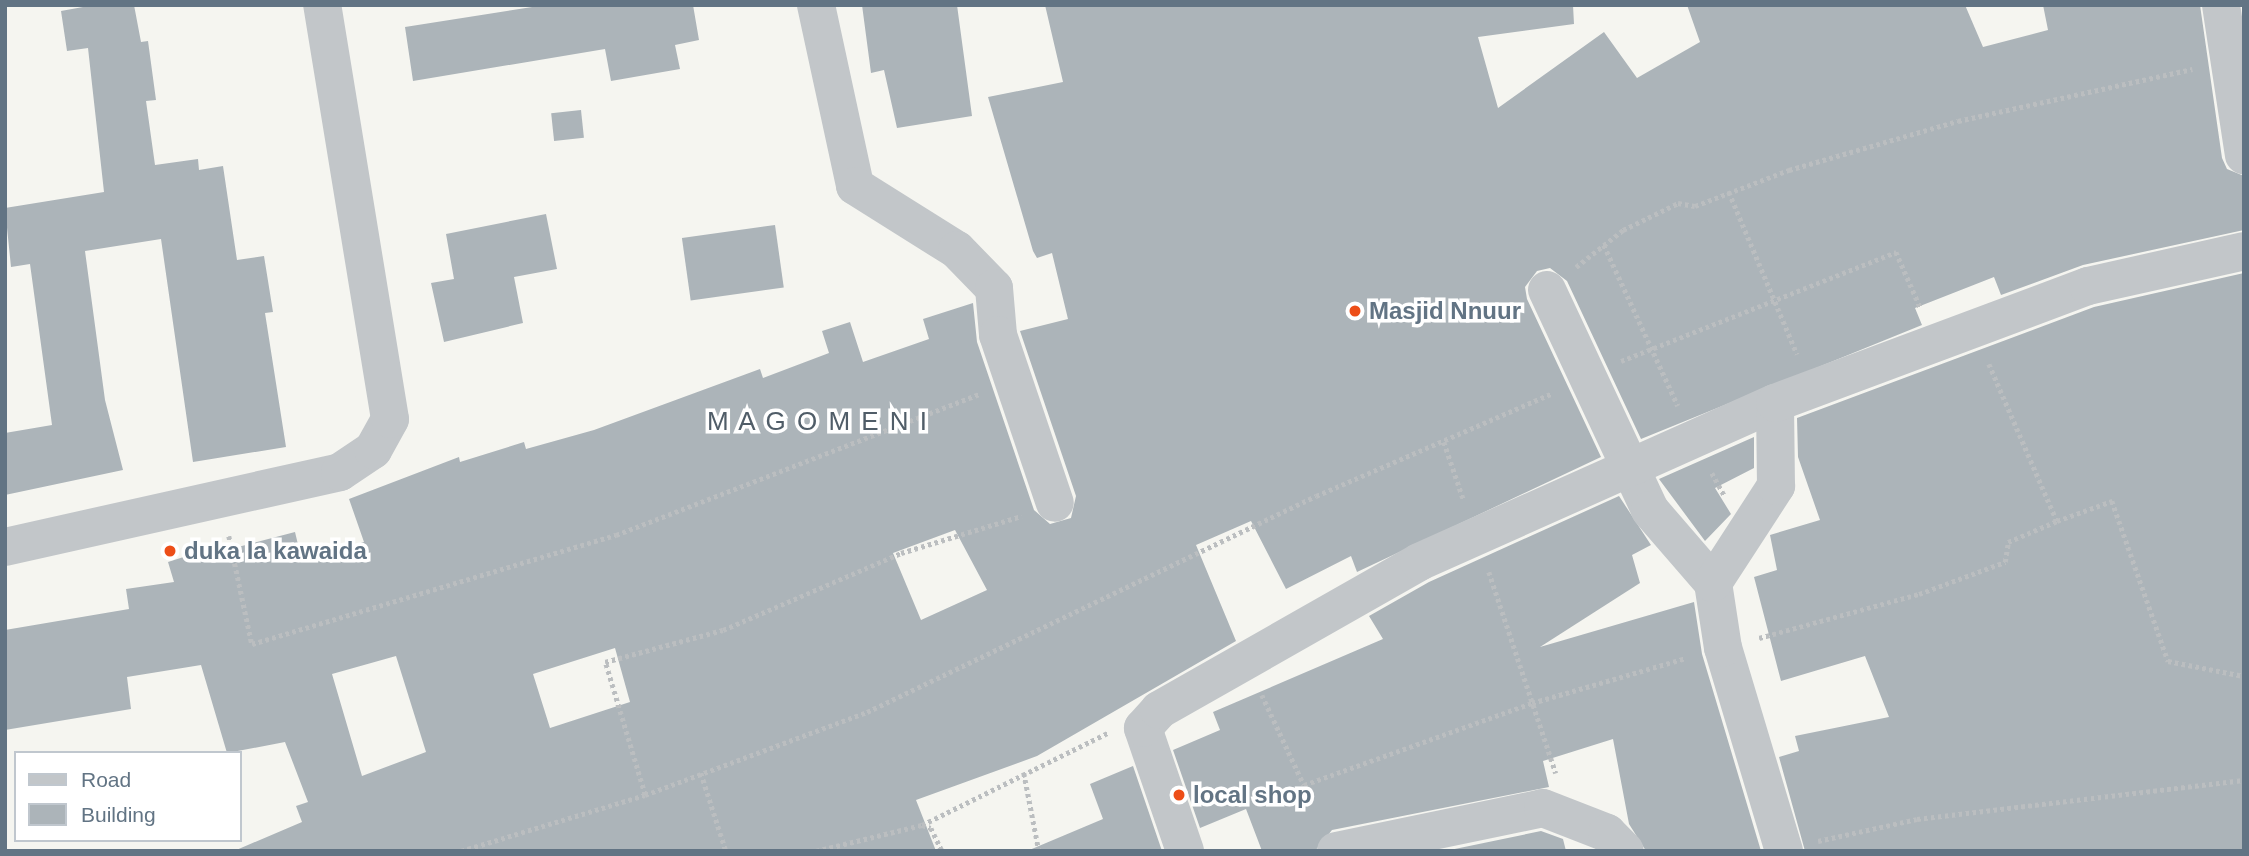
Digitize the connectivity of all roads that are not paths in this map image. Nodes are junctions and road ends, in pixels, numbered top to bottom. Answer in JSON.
{"nodes":[{"id":1,"x":322,"y":5,"type":"edge"},
{"id":2,"x":816,"y":5,"type":"edge"},
{"id":3,"x":2221,"y":5,"type":"edge"},
{"id":4,"x":2244,"y":155,"type":"edge"},
{"id":5,"x":2244,"y":251,"type":"edge"},
{"id":6,"x":1547,"y":290,"type":"road end"},
{"id":7,"x":1774,"y":402,"type":"junction"},
{"id":8,"x":1629,"y":470,"type":"junction"},
{"id":9,"x":1055,"y":503,"type":"road end"},
{"id":10,"x":5,"y":547,"type":"edge"},
{"id":11,"x":1713,"y":583,"type":"junction"},
{"id":12,"x":1781,"y":850,"type":"edge"},
{"id":13,"x":1185,"y":851,"type":"edge"},
{"id":14,"x":1335,"y":851,"type":"edge"},
{"id":15,"x":1625,"y":851,"type":"edge"}],
"edges":[{"from":1,"to":10,"type":"street"},
{"from":2,"to":9,"type":"street"},
{"from":3,"to":4,"type":"street"},
{"from":5,"to":7,"type":"street"},
{"from":6,"to":8,"type":"street"},
{"from":7,"to":8,"type":"street"},
{"from":7,"to":11,"type":"street"},
{"from":8,"to":11,"type":"street"},
{"from":8,"to":13,"type":"street"},
{"from":11,"to":12,"type":"street"},
{"from":14,"to":15,"type":"street"}]}
